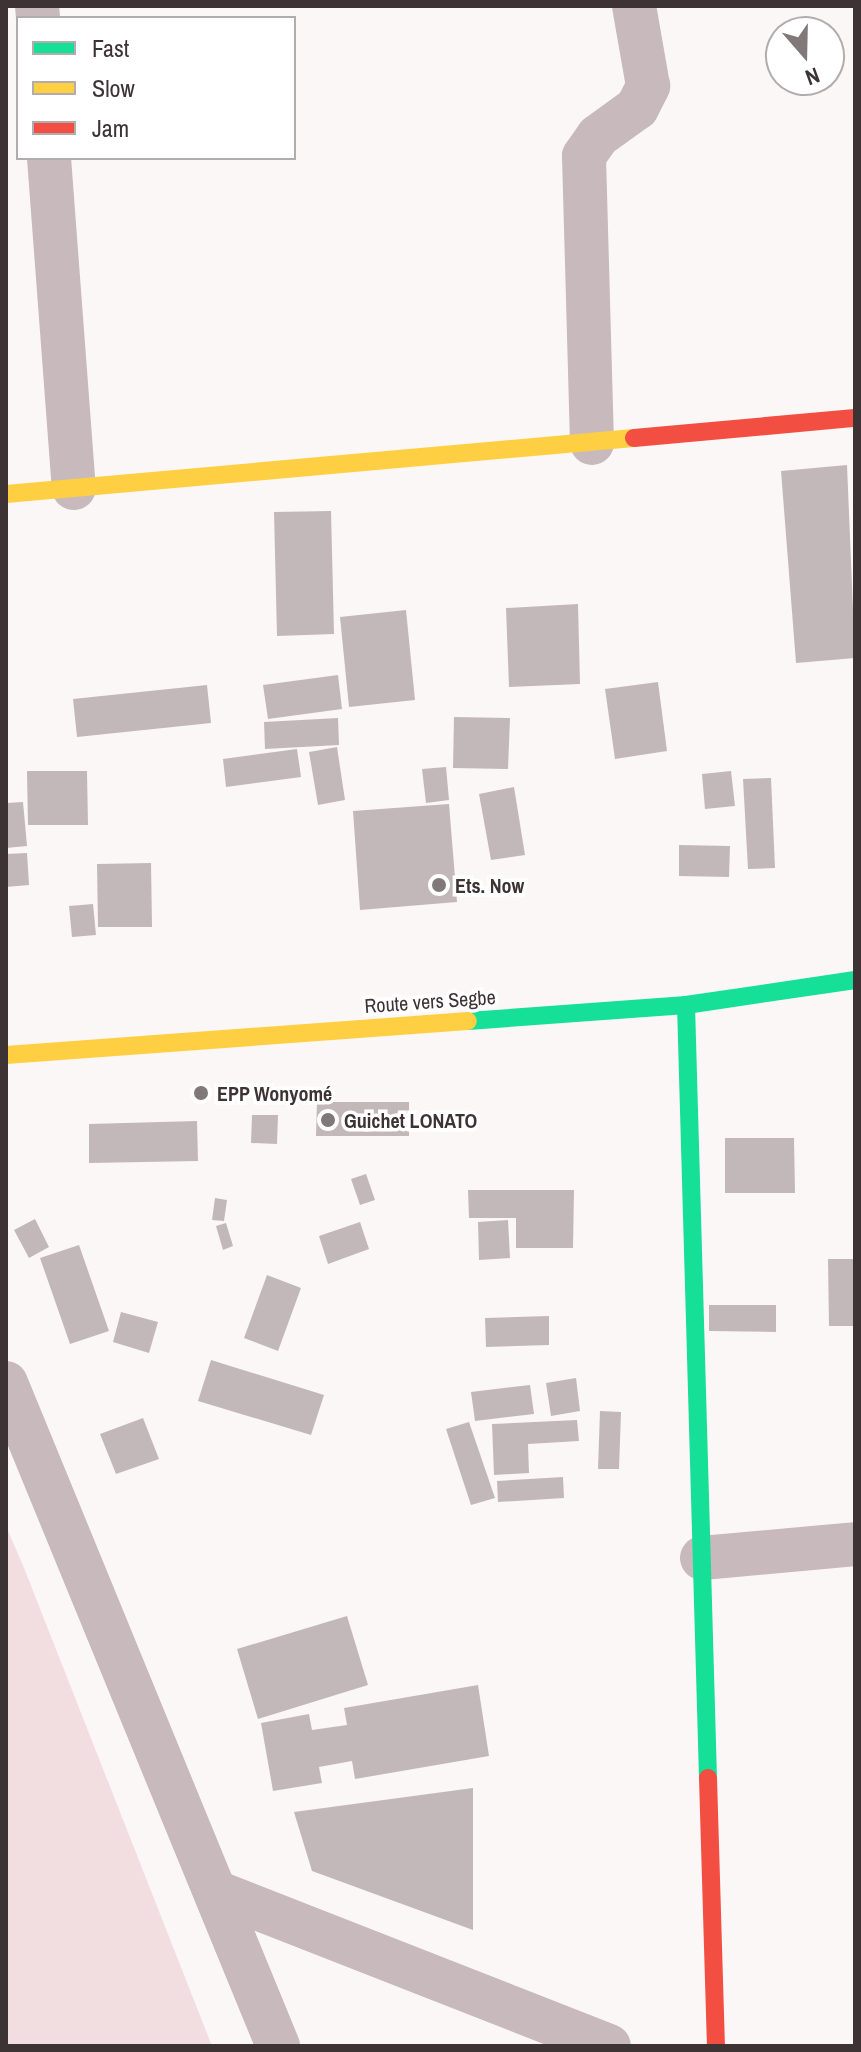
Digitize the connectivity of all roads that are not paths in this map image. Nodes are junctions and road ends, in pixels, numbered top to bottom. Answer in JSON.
{"nodes":[{"id":1,"x":634,"y":6,"type":"edge"},
{"id":2,"x":49,"y":160,"type":"edge"},
{"id":3,"x":855,"y":418,"type":"edge"},
{"id":4,"x":592,"y":443,"type":"junction"},
{"id":5,"x":74,"y":488,"type":"junction"},
{"id":6,"x":6,"y":494,"type":"edge"},
{"id":7,"x":855,"y":980,"type":"edge"},
{"id":8,"x":686,"y":1005,"type":"junction"},
{"id":9,"x":6,"y":1055,"type":"edge"},
{"id":10,"x":6,"y":1383,"type":"edge"},
{"id":11,"x":855,"y":1544,"type":"edge"},
{"id":12,"x":702,"y":1558,"type":"junction"},
{"id":13,"x":216,"y":1892,"type":"junction"},
{"id":14,"x":278,"y":2046,"type":"edge"},
{"id":15,"x":609,"y":2046,"type":"edge"},
{"id":16,"x":716,"y":2046,"type":"edge"}],
"edges":[{"from":1,"to":4,"type":"street"},
{"from":2,"to":5,"type":"street"},
{"from":3,"to":4,"type":"street"},
{"from":4,"to":5,"type":"street"},
{"from":5,"to":6,"type":"street"},
{"from":7,"to":8,"type":"street","name":"Route vers Segbe"},
{"from":8,"to":9,"type":"street","name":"Route vers Segbe"},
{"from":8,"to":12,"type":"street"},
{"from":10,"to":13,"type":"street"},
{"from":11,"to":12,"type":"street"},
{"from":12,"to":16,"type":"street"},
{"from":13,"to":14,"type":"street"},
{"from":13,"to":15,"type":"street"}]}
